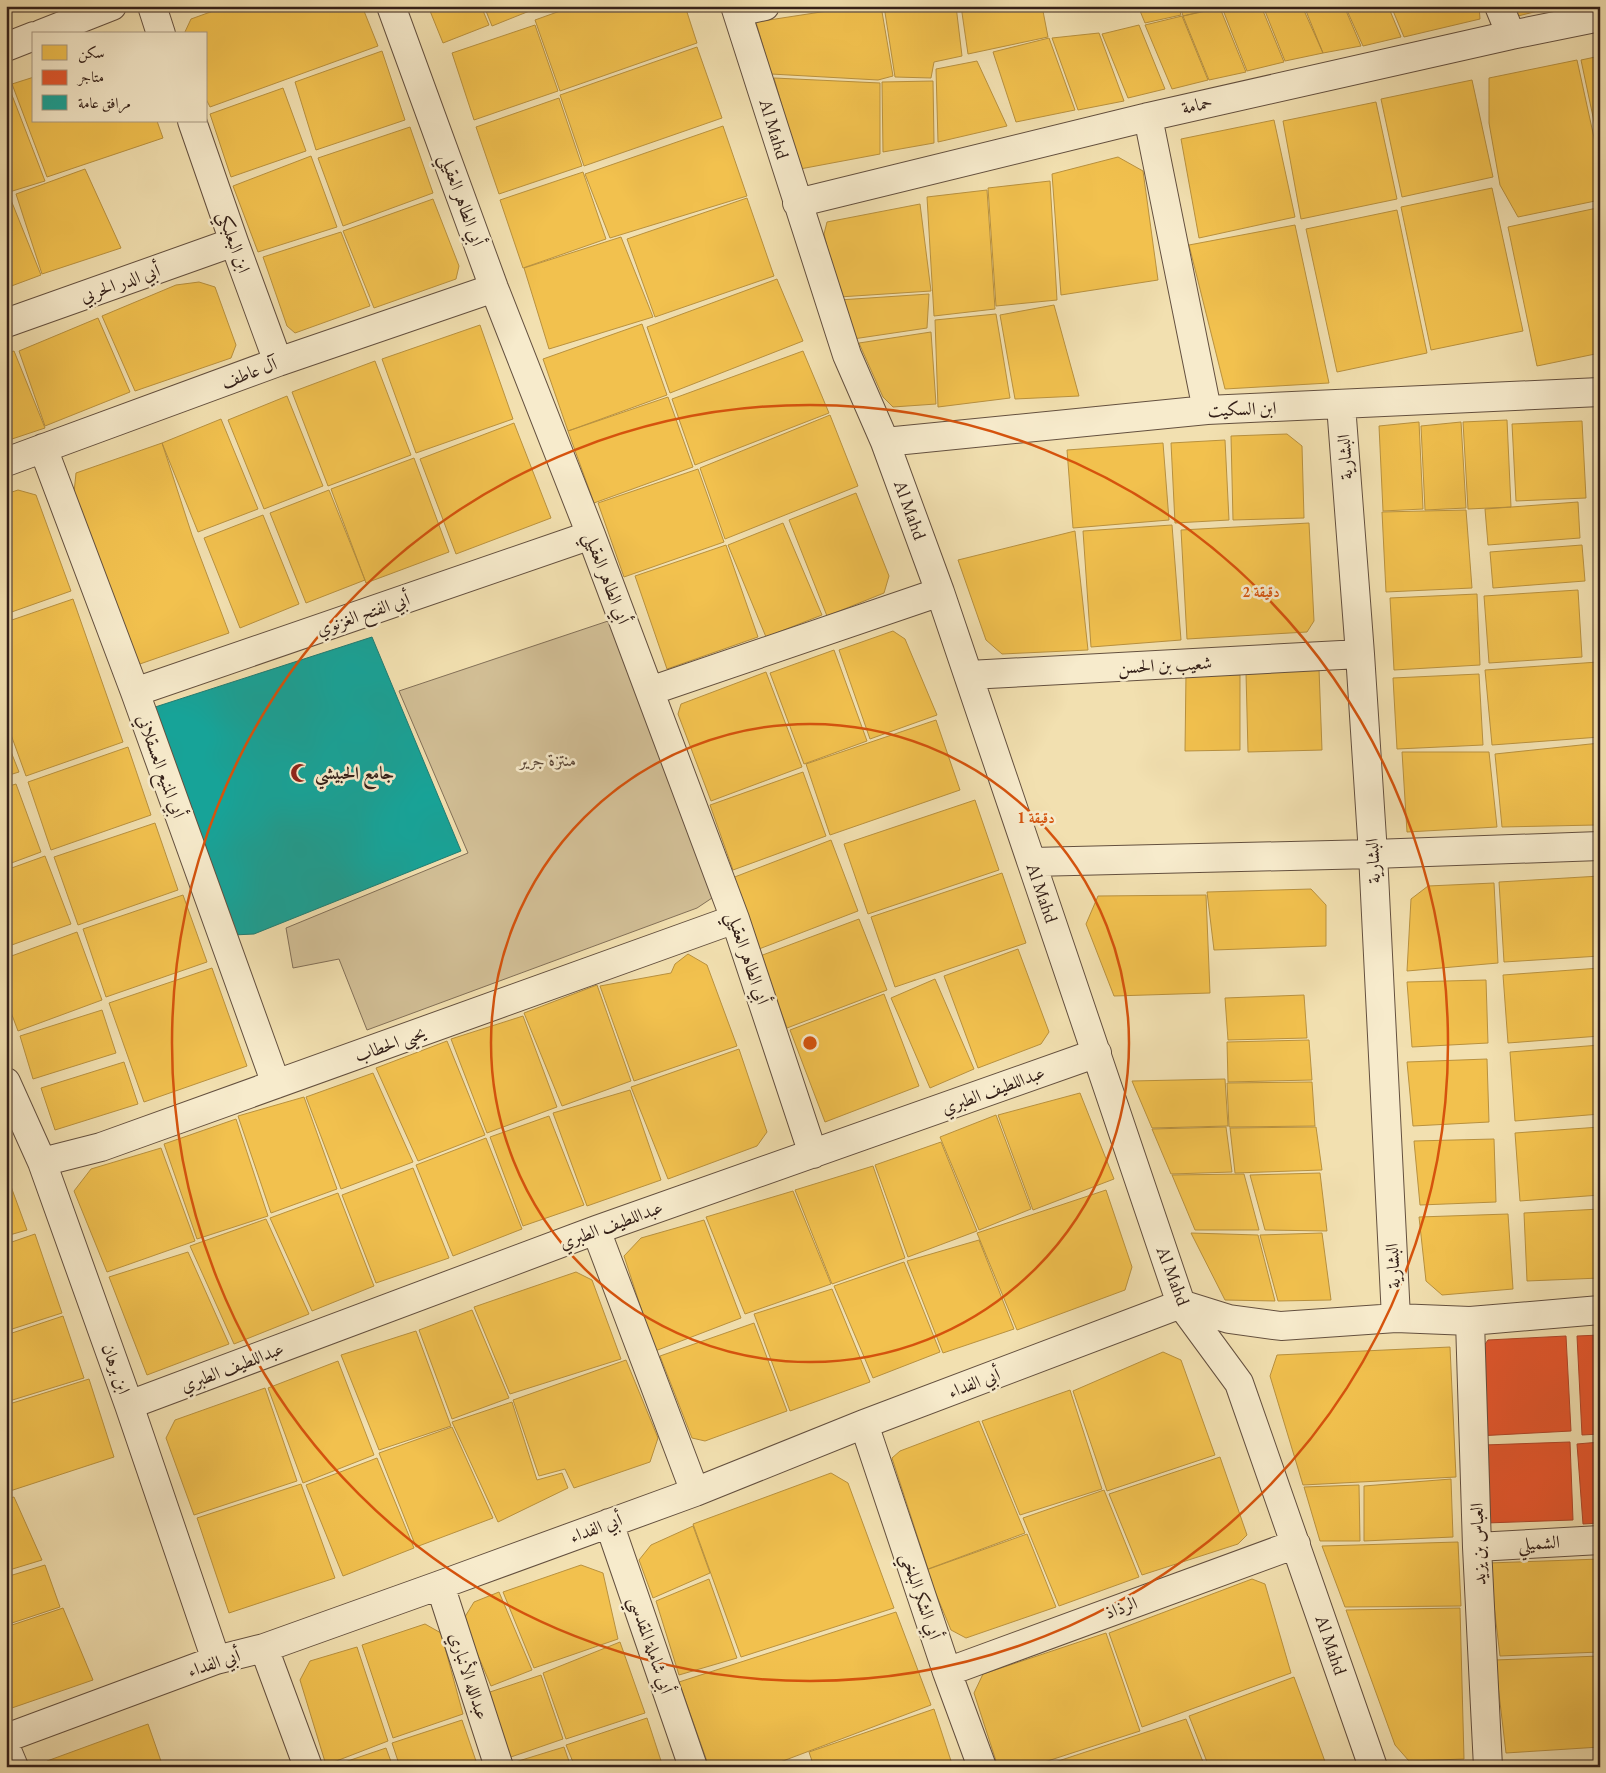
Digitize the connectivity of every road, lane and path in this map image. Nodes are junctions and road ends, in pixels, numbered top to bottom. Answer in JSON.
{"nodes":[{"id":1,"x":112,"y":6,"type":"edge"},
{"id":2,"x":152,"y":6,"type":"edge"},
{"id":3,"x":391,"y":6,"type":"edge"},
{"id":4,"x":765,"y":6,"type":"edge"},
{"id":5,"x":1498,"y":6,"type":"edge"},
{"id":6,"x":736,"y":9,"type":"edge"},
{"id":7,"x":1600,"y":17,"type":"edge"},
{"id":8,"x":45,"y":32,"type":"edge"},
{"id":9,"x":160,"y":32,"type":"edge"},
{"id":10,"x":1511,"y":35,"type":"junction"},
{"id":11,"x":32,"y":37,"type":"edge"},
{"id":12,"x":6,"y":47,"type":"edge"},
{"id":13,"x":1148,"y":117,"type":"junction"},
{"id":14,"x":192,"y":122,"type":"edge"},
{"id":15,"x":797,"y":203,"type":"junction"},
{"id":16,"x":234,"y":242,"type":"junction"},
{"id":17,"x":494,"y":288,"type":"junction"},
{"id":18,"x":6,"y":323,"type":"edge"},
{"id":19,"x":278,"y":362,"type":"junction"},
{"id":20,"x":1600,"y":393,"type":"edge"},
{"id":21,"x":1341,"y":405,"type":"junction"},
{"id":22,"x":1207,"y":410,"type":"junction"},
{"id":23,"x":885,"y":442,"type":"junction"},
{"id":24,"x":43,"y":448,"type":"junction"},
{"id":25,"x":6,"y":462,"type":"edge"},
{"id":26,"x":591,"y":535,"type":"junction"},
{"id":27,"x":940,"y":592,"type":"junction"},
{"id":28,"x":1360,"y":654,"type":"junction"},
{"id":29,"x":969,"y":675,"type":"junction"},
{"id":30,"x":650,"y":691,"type":"junction"},
{"id":31,"x":134,"y":692,"type":"junction"},
{"id":32,"x":1600,"y":846,"type":"edge"},
{"id":33,"x":1373,"y":854,"type":"junction"},
{"id":34,"x":1032,"y":862,"type":"junction"},
{"id":35,"x":735,"y":919,"type":"junction"},
{"id":36,"x":1097,"y":1053,"type":"junction"},
{"id":37,"x":276,"y":1084,"type":"junction"},
{"id":38,"x":8,"y":1094,"type":"edge"},
{"id":39,"x":813,"y":1154,"type":"junction"},
{"id":40,"x":42,"y":1162,"type":"junction"},
{"id":41,"x":596,"y":1230,"type":"junction"},
{"id":42,"x":1181,"y":1304,"type":"junction"},
{"id":43,"x":1600,"y":1310,"type":"edge"},
{"id":44,"x":1396,"y":1318,"type":"junction"},
{"id":45,"x":1470,"y":1321,"type":"junction"},
{"id":46,"x":129,"y":1405,"type":"junction"},
{"id":47,"x":864,"y":1424,"type":"junction"},
{"id":48,"x":695,"y":1492,"type":"junction"},
{"id":49,"x":609,"y":1523,"type":"junction"},
{"id":50,"x":1600,"y":1540,"type":"edge"},
{"id":51,"x":1296,"y":1544,"type":"junction"},
{"id":52,"x":1477,"y":1547,"type":"junction"},
{"id":53,"x":440,"y":1585,"type":"junction"},
{"id":54,"x":264,"y":1648,"type":"junction"},
{"id":55,"x":216,"y":1660,"type":"junction"},
{"id":56,"x":947,"y":1672,"type":"junction"},
{"id":57,"x":6,"y":1738,"type":"edge"},
{"id":58,"x":6,"y":1748,"type":"edge"},
{"id":59,"x":14,"y":1767,"type":"edge"},
{"id":60,"x":308,"y":1767,"type":"edge"},
{"id":61,"x":498,"y":1767,"type":"edge"},
{"id":62,"x":693,"y":1767,"type":"edge"},
{"id":63,"x":982,"y":1767,"type":"edge"},
{"id":64,"x":1373,"y":1767,"type":"edge"},
{"id":65,"x":1488,"y":1767,"type":"edge"}],
"edges":[{"from":1,"to":8,"type":"street"},
{"from":2,"to":9,"type":"street"},
{"from":3,"to":17,"type":"street","name":"أبي الطاهر العقيلي"},
{"from":4,"to":6,"type":"street"},
{"from":5,"to":10,"type":"street"},
{"from":6,"to":15,"type":"street","name":"Al Mahd"},
{"from":7,"to":10,"type":"street","name":"حمامة"},
{"from":10,"to":13,"type":"street","name":"حمامة"},
{"from":11,"to":12,"type":"street"},
{"from":13,"to":15,"type":"street","name":"حمامة"},
{"from":13,"to":22,"type":"street"},
{"from":14,"to":16,"type":"street","name":"ابن البعلبكي"},
{"from":15,"to":23,"type":"street","name":"Al Mahd"},
{"from":16,"to":18,"type":"street","name":"أبي الدر الحربي"},
{"from":16,"to":19,"type":"street","name":"ابن البعلبكي"},
{"from":17,"to":19,"type":"street","name":"آل عاطف"},
{"from":17,"to":26,"type":"street","name":"أبي الطاهر العقيلي"},
{"from":19,"to":24,"type":"street","name":"آل عاطف"},
{"from":20,"to":21,"type":"street","name":"ابن السكيت"},
{"from":21,"to":22,"type":"street","name":"ابن السكيت"},
{"from":21,"to":28,"type":"street","name":"البشارية"},
{"from":22,"to":23,"type":"street","name":"ابن السكيت"},
{"from":23,"to":27,"type":"street","name":"Al Mahd"},
{"from":24,"to":25,"type":"street","name":"آل عاطف"},
{"from":24,"to":31,"type":"street","name":"أبي المنيع العسقلاني"},
{"from":26,"to":30,"type":"street","name":"أبي الطاهر العقيلي"},
{"from":26,"to":31,"type":"street","name":"أبي الفتح الغزنوي"},
{"from":27,"to":29,"type":"street","name":"Al Mahd"},
{"from":27,"to":30,"type":"street"},
{"from":28,"to":29,"type":"street","name":"شعيب بن الحسن"},
{"from":28,"to":33,"type":"street","name":"البشارية"},
{"from":29,"to":34,"type":"street","name":"Al Mahd"},
{"from":30,"to":35,"type":"street","name":"أبي الطاهر العقيلي"},
{"from":31,"to":37,"type":"street","name":"أبي المنيع العسقلاني"},
{"from":32,"to":33,"type":"street"},
{"from":33,"to":34,"type":"street"},
{"from":33,"to":44,"type":"street","name":"البشارية"},
{"from":34,"to":36,"type":"street","name":"Al Mahd"},
{"from":35,"to":37,"type":"street","name":"يحيى الحطاب"},
{"from":35,"to":39,"type":"street","name":"أبي الطاهر العقيلي"},
{"from":36,"to":39,"type":"street","name":"عبداللطيف الطبري"},
{"from":36,"to":42,"type":"street","name":"Al Mahd"},
{"from":37,"to":40,"type":"street","name":"يحيى الحطاب"},
{"from":38,"to":40,"type":"street","name":"ابن برهان"},
{"from":39,"to":41,"type":"street","name":"عبداللطيف الطبري"},
{"from":40,"to":46,"type":"street","name":"ابن برهان"},
{"from":41,"to":46,"type":"street","name":"عبداللطيف الطبري"},
{"from":41,"to":48,"type":"street"},
{"from":42,"to":44,"type":"street"},
{"from":42,"to":47,"type":"street","name":"أبي الفداء"},
{"from":42,"to":51,"type":"street","name":"Al Mahd"},
{"from":43,"to":45,"type":"street"},
{"from":44,"to":45,"type":"street"},
{"from":45,"to":52,"type":"street","name":"العباس بن يزيد"},
{"from":46,"to":55,"type":"street","name":"ابن برهان"},
{"from":47,"to":48,"type":"street","name":"أبي الفداء"},
{"from":47,"to":56,"type":"street","name":"أبي الشكر البلخي"},
{"from":48,"to":49,"type":"street","name":"أبي الفداء"},
{"from":49,"to":53,"type":"street","name":"أبي الفداء"},
{"from":49,"to":62,"type":"street","name":"أبي شاملة المقدسي"},
{"from":50,"to":52,"type":"street","name":"الشميلي"},
{"from":51,"to":56,"type":"street","name":"الرذاذ"},
{"from":51,"to":64,"type":"street","name":"Al Mahd"},
{"from":52,"to":65,"type":"street","name":"العباس بن يزيد"},
{"from":53,"to":54,"type":"street","name":"أبي الفداء"},
{"from":53,"to":61,"type":"street","name":"عبدالله الأنباري"},
{"from":54,"to":55,"type":"street","name":"أبي الفداء"},
{"from":54,"to":60,"type":"street"},
{"from":55,"to":57,"type":"street","name":"أبي الفداء"},
{"from":56,"to":63,"type":"street","name":"أبي الشكر البلخي"},
{"from":58,"to":59,"type":"street"}]}
